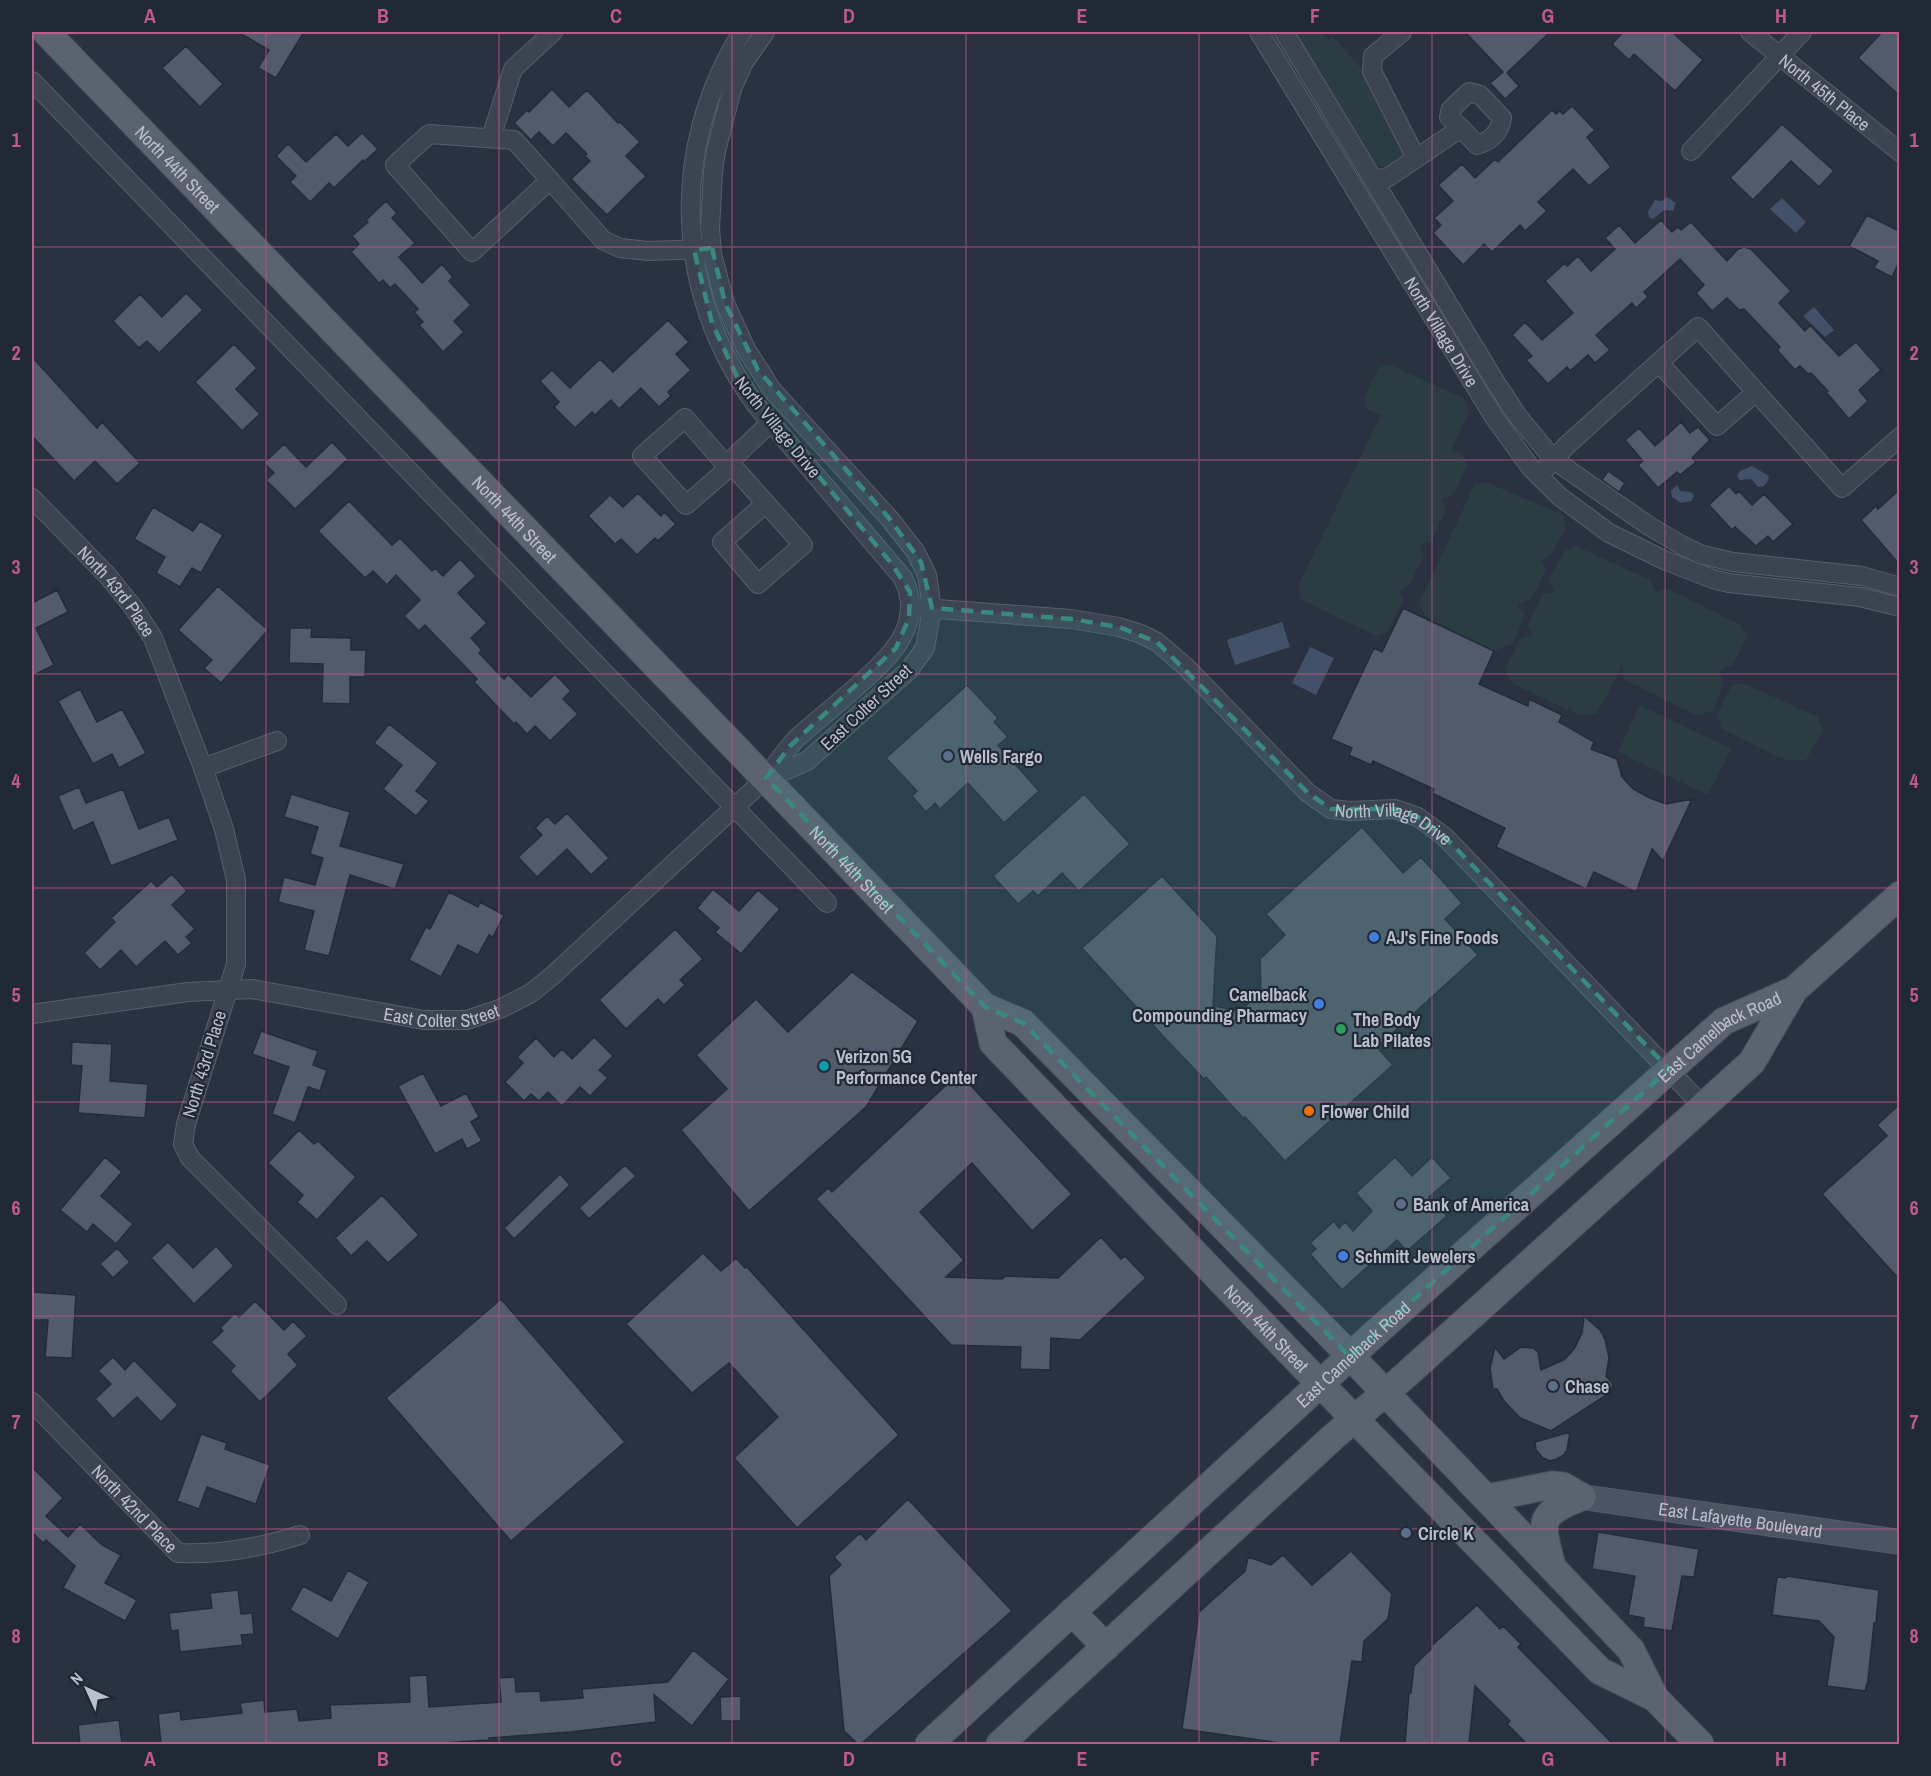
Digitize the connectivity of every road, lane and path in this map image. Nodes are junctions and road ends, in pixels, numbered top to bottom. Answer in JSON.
{"nodes":[{"id":1,"x":46,"y":32,"type":"edge"},
{"id":2,"x":553,"y":32,"type":"edge"},
{"id":3,"x":742,"y":32,"type":"edge"},
{"id":4,"x":765,"y":32,"type":"edge"},
{"id":5,"x":1259,"y":32,"type":"edge"},
{"id":6,"x":1284,"y":32,"type":"edge"},
{"id":7,"x":1401,"y":32,"type":"edge"},
{"id":8,"x":1750,"y":32,"type":"edge"},
{"id":9,"x":1802,"y":32,"type":"edge"},
{"id":10,"x":1779,"y":56,"type":"junction"},
{"id":11,"x":32,"y":81,"type":"edge"},
{"id":12,"x":1461,"y":128,"type":"dead end"},
{"id":13,"x":491,"y":138,"type":"junction"},
{"id":14,"x":1691,"y":152,"type":"dead end"},
{"id":15,"x":1899,"y":152,"type":"edge"},
{"id":16,"x":1416,"y":158,"type":"junction"},
{"id":17,"x":1374,"y":179,"type":"junction"},
{"id":18,"x":550,"y":180,"type":"junction"},
{"id":19,"x":703,"y":249,"type":"junction"},
{"id":20,"x":1659,"y":363,"type":"junction"},
{"id":21,"x":1756,"y":392,"type":"junction"},
{"id":22,"x":771,"y":422,"type":"junction"},
{"id":23,"x":1899,"y":437,"type":"edge"},
{"id":24,"x":1554,"y":460,"type":"junction"},
{"id":25,"x":726,"y":465,"type":"junction"},
{"id":26,"x":1538,"y":476,"type":"junction"},
{"id":27,"x":32,"y":498,"type":"edge"},
{"id":28,"x":766,"y":503,"type":"junction"},
{"id":29,"x":1664,"y":535,"type":"junction"},
{"id":30,"x":1654,"y":555,"type":"junction"},
{"id":31,"x":1899,"y":587,"type":"edge"},
{"id":32,"x":911,"y":607,"type":"junction"},
{"id":33,"x":1899,"y":607,"type":"edge"},
{"id":34,"x":932,"y":608,"type":"junction"},
{"id":35,"x":277,"y":741,"type":"dead end"},
{"id":36,"x":203,"y":768,"type":"junction"},
{"id":37,"x":766,"y":778,"type":"junction"},
{"id":38,"x":734,"y":808,"type":"junction"},
{"id":39,"x":1899,"y":895,"type":"edge"},
{"id":40,"x":827,"y":903,"type":"dead end"},
{"id":41,"x":1794,"y":990,"type":"junction"},
{"id":42,"x":227,"y":991,"type":"junction"},
{"id":43,"x":985,"y":1007,"type":"junction"},
{"id":44,"x":32,"y":1014,"type":"edge"},
{"id":45,"x":1669,"y":1070,"type":"junction"},
{"id":46,"x":1703,"y":1106,"type":"junction"},
{"id":47,"x":337,"y":1305,"type":"dead end"},
{"id":48,"x":1350,"y":1356,"type":"junction"},
{"id":49,"x":1320,"y":1384,"type":"junction"},
{"id":50,"x":1385,"y":1392,"type":"junction"},
{"id":51,"x":32,"y":1402,"type":"edge"},
{"id":52,"x":1354,"y":1419,"type":"junction"},
{"id":53,"x":1581,"y":1497,"type":"junction"},
{"id":54,"x":1486,"y":1498,"type":"junction"},
{"id":55,"x":300,"y":1535,"type":"dead end"},
{"id":56,"x":1899,"y":1542,"type":"edge"},
{"id":57,"x":1552,"y":1567,"type":"junction"},
{"id":58,"x":1072,"y":1612,"type":"junction"},
{"id":59,"x":1106,"y":1647,"type":"junction"},
{"id":60,"x":1655,"y":1698,"type":"junction"},
{"id":61,"x":928,"y":1744,"type":"edge"},
{"id":62,"x":1000,"y":1744,"type":"edge"},
{"id":63,"x":1700,"y":1744,"type":"edge"}],
"edges":[{"from":1,"to":37,"type":"main road","name":"North 44th Street"},
{"from":2,"to":13,"type":"street"},
{"from":3,"to":19,"type":"street","name":"North Village Drive"},
{"from":4,"to":19,"type":"street","name":"North Village Drive"},
{"from":5,"to":26,"type":"street","name":"North Village Drive"},
{"from":6,"to":17,"type":"street","name":"North Village Drive"},
{"from":7,"to":16,"type":"street"},
{"from":8,"to":10,"type":"street","name":"North 45th Place"},
{"from":9,"to":10,"type":"street"},
{"from":10,"to":14,"type":"street"},
{"from":10,"to":15,"type":"street","name":"North 45th Place"},
{"from":11,"to":38,"type":"street"},
{"from":12,"to":16,"type":"street"},
{"from":13,"to":18,"type":"street"},
{"from":13,"to":18,"type":"street"},
{"from":16,"to":17,"type":"street"},
{"from":17,"to":24,"type":"street","name":"North Village Drive"},
{"from":18,"to":19,"type":"street"},
{"from":19,"to":22,"type":"street","name":"North Village Drive"},
{"from":19,"to":34,"type":"street","name":"North Village Drive"},
{"from":20,"to":21,"type":"street"},
{"from":20,"to":21,"type":"street"},
{"from":20,"to":24,"type":"street"},
{"from":21,"to":23,"type":"street"},
{"from":22,"to":25,"type":"street"},
{"from":22,"to":32,"type":"street","name":"North Village Drive"},
{"from":24,"to":26,"type":"street"},
{"from":24,"to":29,"type":"street","name":"North Village Drive"},
{"from":25,"to":25,"type":"street"},
{"from":25,"to":28,"type":"street"},
{"from":26,"to":30,"type":"street","name":"North Village Drive"},
{"from":27,"to":36,"type":"street","name":"North 43rd Place"},
{"from":28,"to":28,"type":"street"},
{"from":29,"to":30,"type":"street"},
{"from":29,"to":31,"type":"street","name":"North Village Drive"},
{"from":30,"to":33,"type":"street","name":"North Village Drive"},
{"from":32,"to":34,"type":"street","name":"North Village Drive"},
{"from":32,"to":37,"type":"street","name":"East Colter Street"},
{"from":34,"to":37,"type":"street","name":"East Colter Street"},
{"from":34,"to":45,"type":"street","name":"North Village Drive"},
{"from":35,"to":36,"type":"street"},
{"from":36,"to":42,"type":"street","name":"North 43rd Place"},
{"from":37,"to":38,"type":"street","name":"East Colter Street"},
{"from":37,"to":43,"type":"main road","name":"North 44th Street"},
{"from":38,"to":40,"type":"street"},
{"from":38,"to":42,"type":"street","name":"East Colter Street"},
{"from":39,"to":41,"type":"main road","name":"East Camelback Road"},
{"from":41,"to":45,"type":"main road","name":"East Camelback Road"},
{"from":41,"to":46,"type":"main road","name":"East Camelback Road"},
{"from":42,"to":44,"type":"street","name":"East Colter Street"},
{"from":42,"to":47,"type":"street","name":"North 43rd Place"},
{"from":43,"to":48,"type":"main road","name":"North 44th Street"},
{"from":43,"to":49,"type":"main road","name":"North 44th Street"},
{"from":45,"to":46,"type":"street","name":"North Village Drive"},
{"from":45,"to":48,"type":"main road","name":"East Camelback Road"},
{"from":46,"to":50,"type":"main road","name":"East Camelback Road"},
{"from":48,"to":49,"type":"main road","name":"East Camelback Road"},
{"from":48,"to":50,"type":"main road","name":"North 44th Street"},
{"from":49,"to":52,"type":"main road","name":"North 44th Street"},
{"from":49,"to":58,"type":"main road","name":"East Camelback Road"},
{"from":50,"to":52,"type":"main road","name":"East Camelback Road"},
{"from":50,"to":54,"type":"main road","name":"North 44th Street"},
{"from":51,"to":55,"type":"street","name":"North 42nd Place"},
{"from":52,"to":59,"type":"main road","name":"East Camelback Road"},
{"from":52,"to":60,"type":"main road","name":"North 44th Street"},
{"from":53,"to":54,"type":"main road"},
{"from":53,"to":56,"type":"street","name":"East Lafayette Boulevard"},
{"from":53,"to":57,"type":"main road"},
{"from":54,"to":57,"type":"main road","name":"North 44th Street"},
{"from":57,"to":60,"type":"main road","name":"North 44th Street"},
{"from":58,"to":59,"type":"main road"},
{"from":58,"to":61,"type":"main road","name":"East Camelback Road"},
{"from":59,"to":62,"type":"main road","name":"East Camelback Road"},
{"from":60,"to":63,"type":"main road","name":"North 44th Street"}]}
